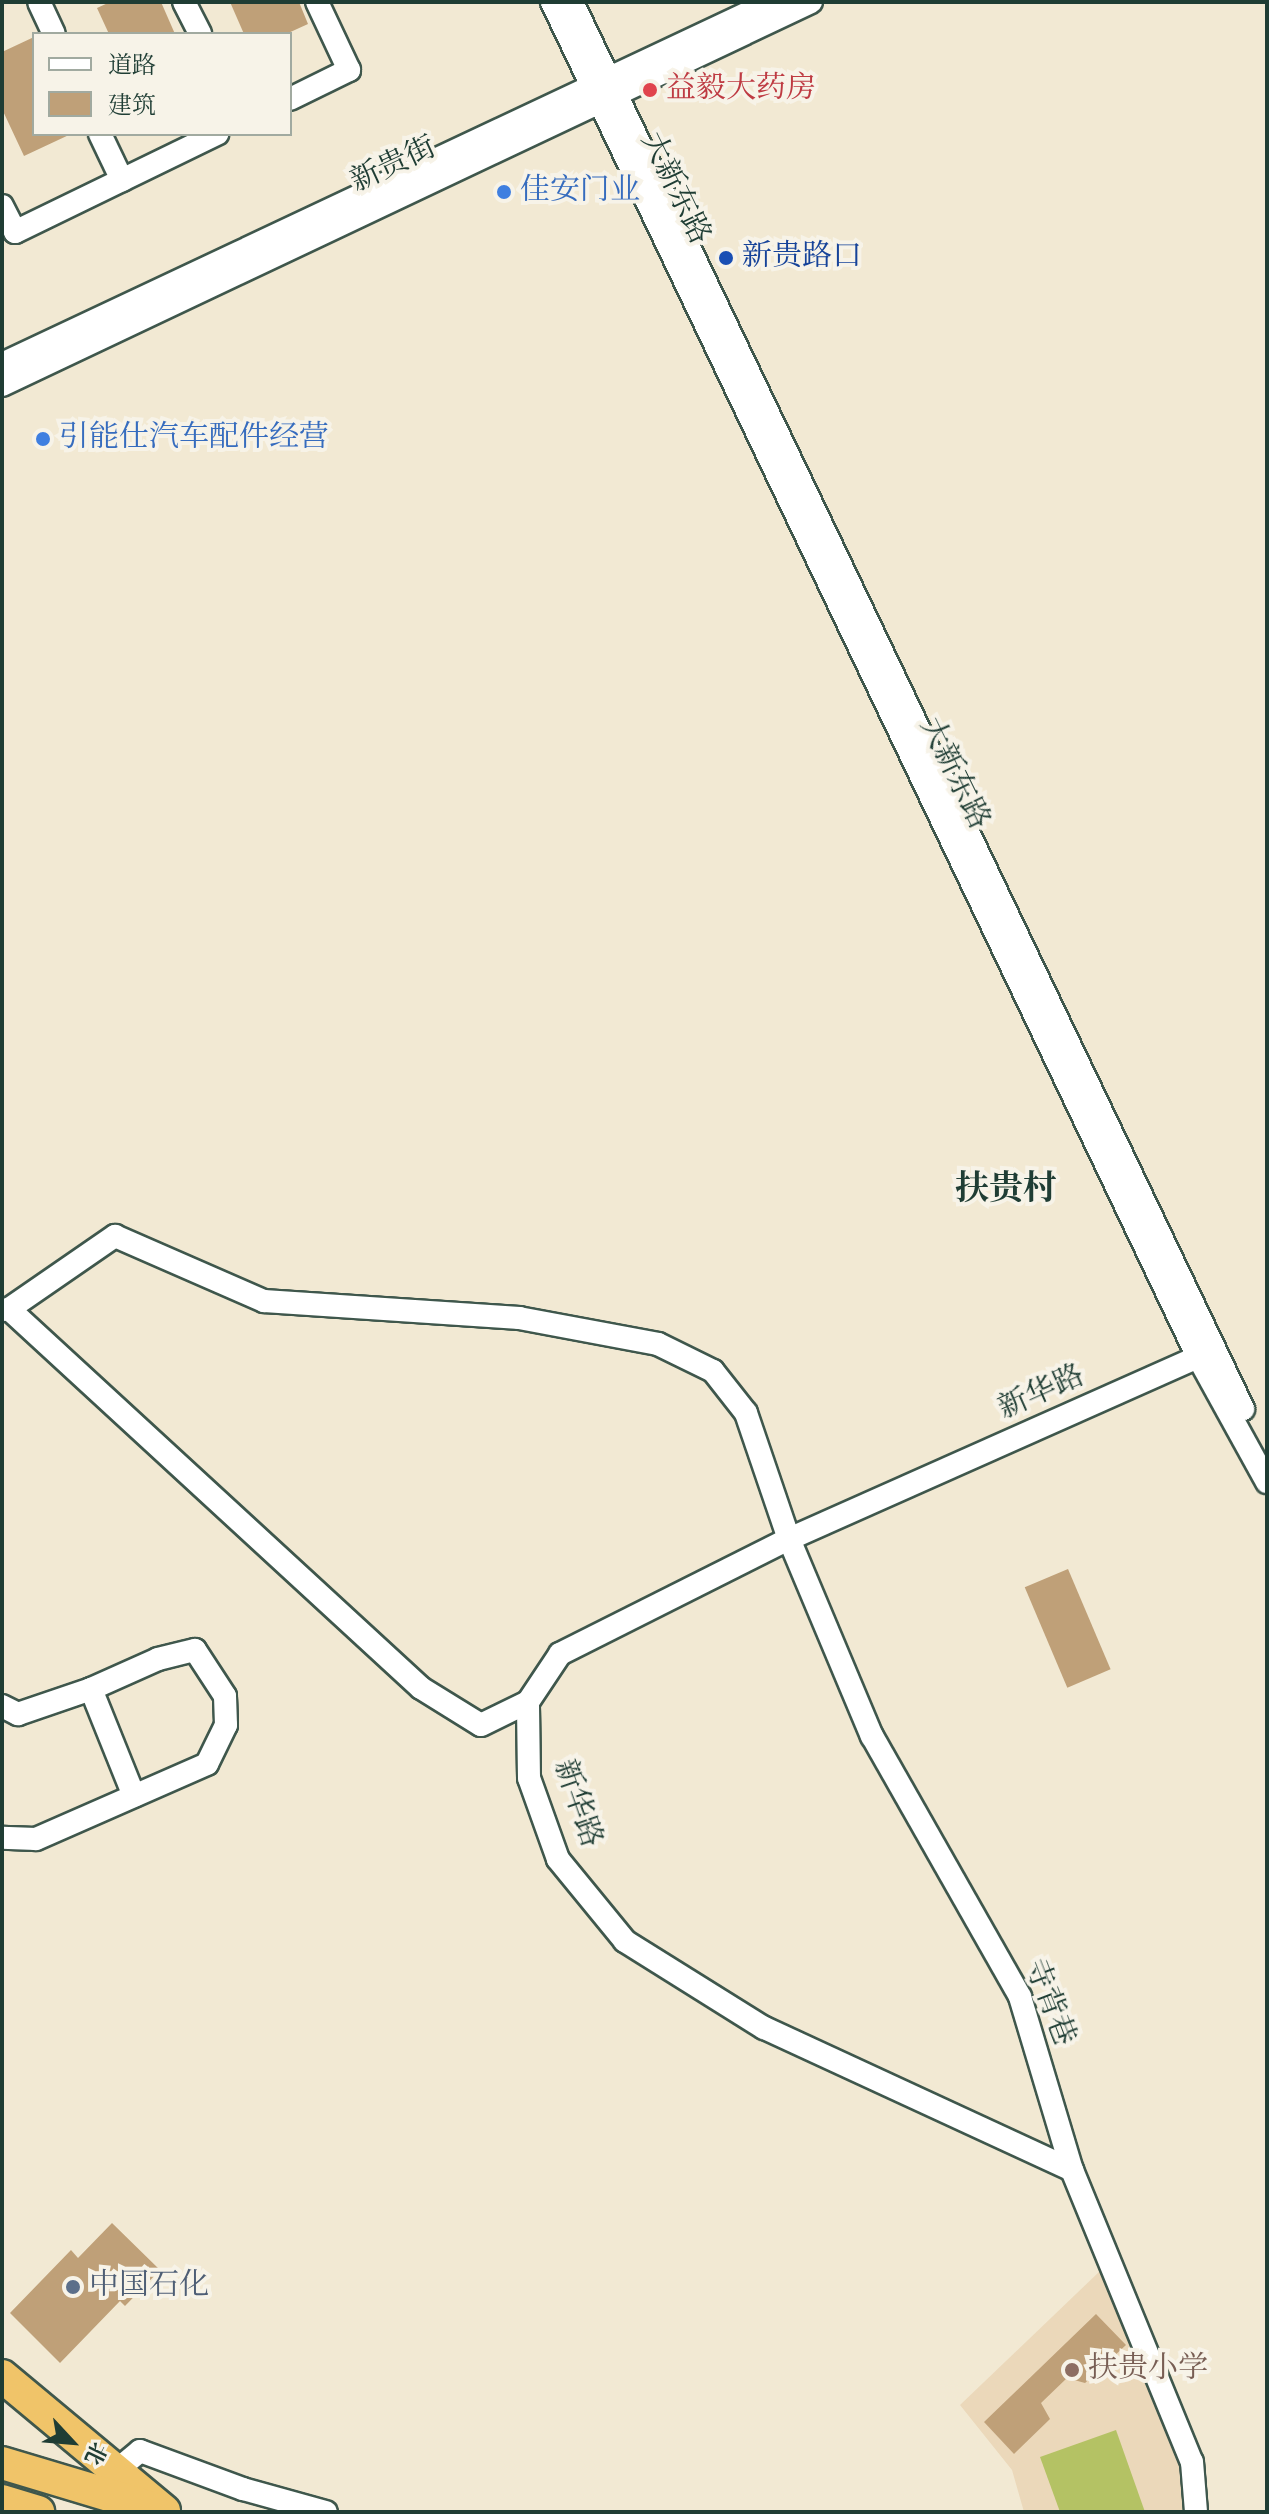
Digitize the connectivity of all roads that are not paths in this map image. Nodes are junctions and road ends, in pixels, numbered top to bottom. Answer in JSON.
{"nodes":[{"id":1,"x":39,"y":2,"type":"edge"},
{"id":2,"x":184,"y":2,"type":"edge"},
{"id":3,"x":317,"y":2,"type":"edge"},
{"id":4,"x":552,"y":2,"type":"edge"},
{"id":5,"x":572,"y":2,"type":"edge"},
{"id":6,"x":771,"y":2,"type":"edge"},
{"id":7,"x":811,"y":2,"type":"edge"},
{"id":8,"x":53,"y":32,"type":"edge"},
{"id":9,"x":199,"y":32,"type":"edge"},
{"id":10,"x":604,"y":91,"type":"junction"},
{"id":11,"x":292,"y":98,"type":"edge"},
{"id":12,"x":101,"y":136,"type":"edge"},
{"id":13,"x":213,"y":136,"type":"edge"},
{"id":14,"x":122,"y":180,"type":"junction"},
{"id":15,"x":2,"y":206,"type":"edge"},
{"id":16,"x":2,"y":364,"type":"edge"},
{"id":17,"x":2,"y":385,"type":"edge"},
{"id":18,"x":6,"y":1310,"type":"edge"},
{"id":19,"x":1206,"y":1353,"type":"junction"},
{"id":20,"x":1267,"y":1451,"type":"edge"},
{"id":21,"x":1267,"y":1482,"type":"edge"},
{"id":22,"x":789,"y":1539,"type":"junction"},
{"id":23,"x":91,"y":1689,"type":"junction"},
{"id":24,"x":528,"y":1702,"type":"junction"},
{"id":25,"x":2,"y":1706,"type":"edge"},
{"id":26,"x":134,"y":1796,"type":"junction"},
{"id":27,"x":2,"y":1838,"type":"edge"},
{"id":28,"x":1072,"y":2170,"type":"junction"},
{"id":29,"x":2,"y":2376,"type":"edge"},
{"id":30,"x":2,"y":2463,"type":"edge"},
{"id":31,"x":116,"y":2471,"type":"junction"},
{"id":32,"x":2,"y":2501,"type":"edge"},
{"id":33,"x":38,"y":2512,"type":"edge"},
{"id":34,"x":165,"y":2512,"type":"edge"},
{"id":35,"x":326,"y":2512,"type":"edge"},
{"id":36,"x":1196,"y":2512,"type":"edge"}],
"edges":[{"from":1,"to":8,"type":"street"},
{"from":2,"to":9,"type":"street"},
{"from":3,"to":11,"type":"street"},
{"from":4,"to":10,"type":"street"},
{"from":5,"to":10,"type":"street"},
{"from":6,"to":10,"type":"street","name":"新贵街"},
{"from":7,"to":10,"type":"street","name":"新贵街"},
{"from":10,"to":16,"type":"street","name":"新贵街"},
{"from":10,"to":17,"type":"street","name":"新贵街"},
{"from":10,"to":19,"type":"street","name":"大新东路"},
{"from":12,"to":14,"type":"street"},
{"from":13,"to":14,"type":"street"},
{"from":14,"to":15,"type":"street"},
{"from":18,"to":22,"type":"street","name":"寺背巷"},
{"from":18,"to":24,"type":"street"},
{"from":19,"to":20,"type":"street","name":"大新东路"},
{"from":19,"to":21,"type":"street","name":"大新东路"},
{"from":19,"to":22,"type":"street","name":"新华路"},
{"from":22,"to":24,"type":"street","name":"新华路"},
{"from":22,"to":28,"type":"street","name":"寺背巷"},
{"from":23,"to":25,"type":"street"},
{"from":23,"to":26,"type":"street"},
{"from":23,"to":26,"type":"street"},
{"from":24,"to":28,"type":"street","name":"新华路"},
{"from":26,"to":27,"type":"street"},
{"from":28,"to":36,"type":"street","name":"寺背巷"},
{"from":29,"to":31,"type":"highway"},
{"from":30,"to":34,"type":"highway"},
{"from":31,"to":34,"type":"highway"},
{"from":31,"to":35,"type":"street"},
{"from":32,"to":33,"type":"highway"}]}
